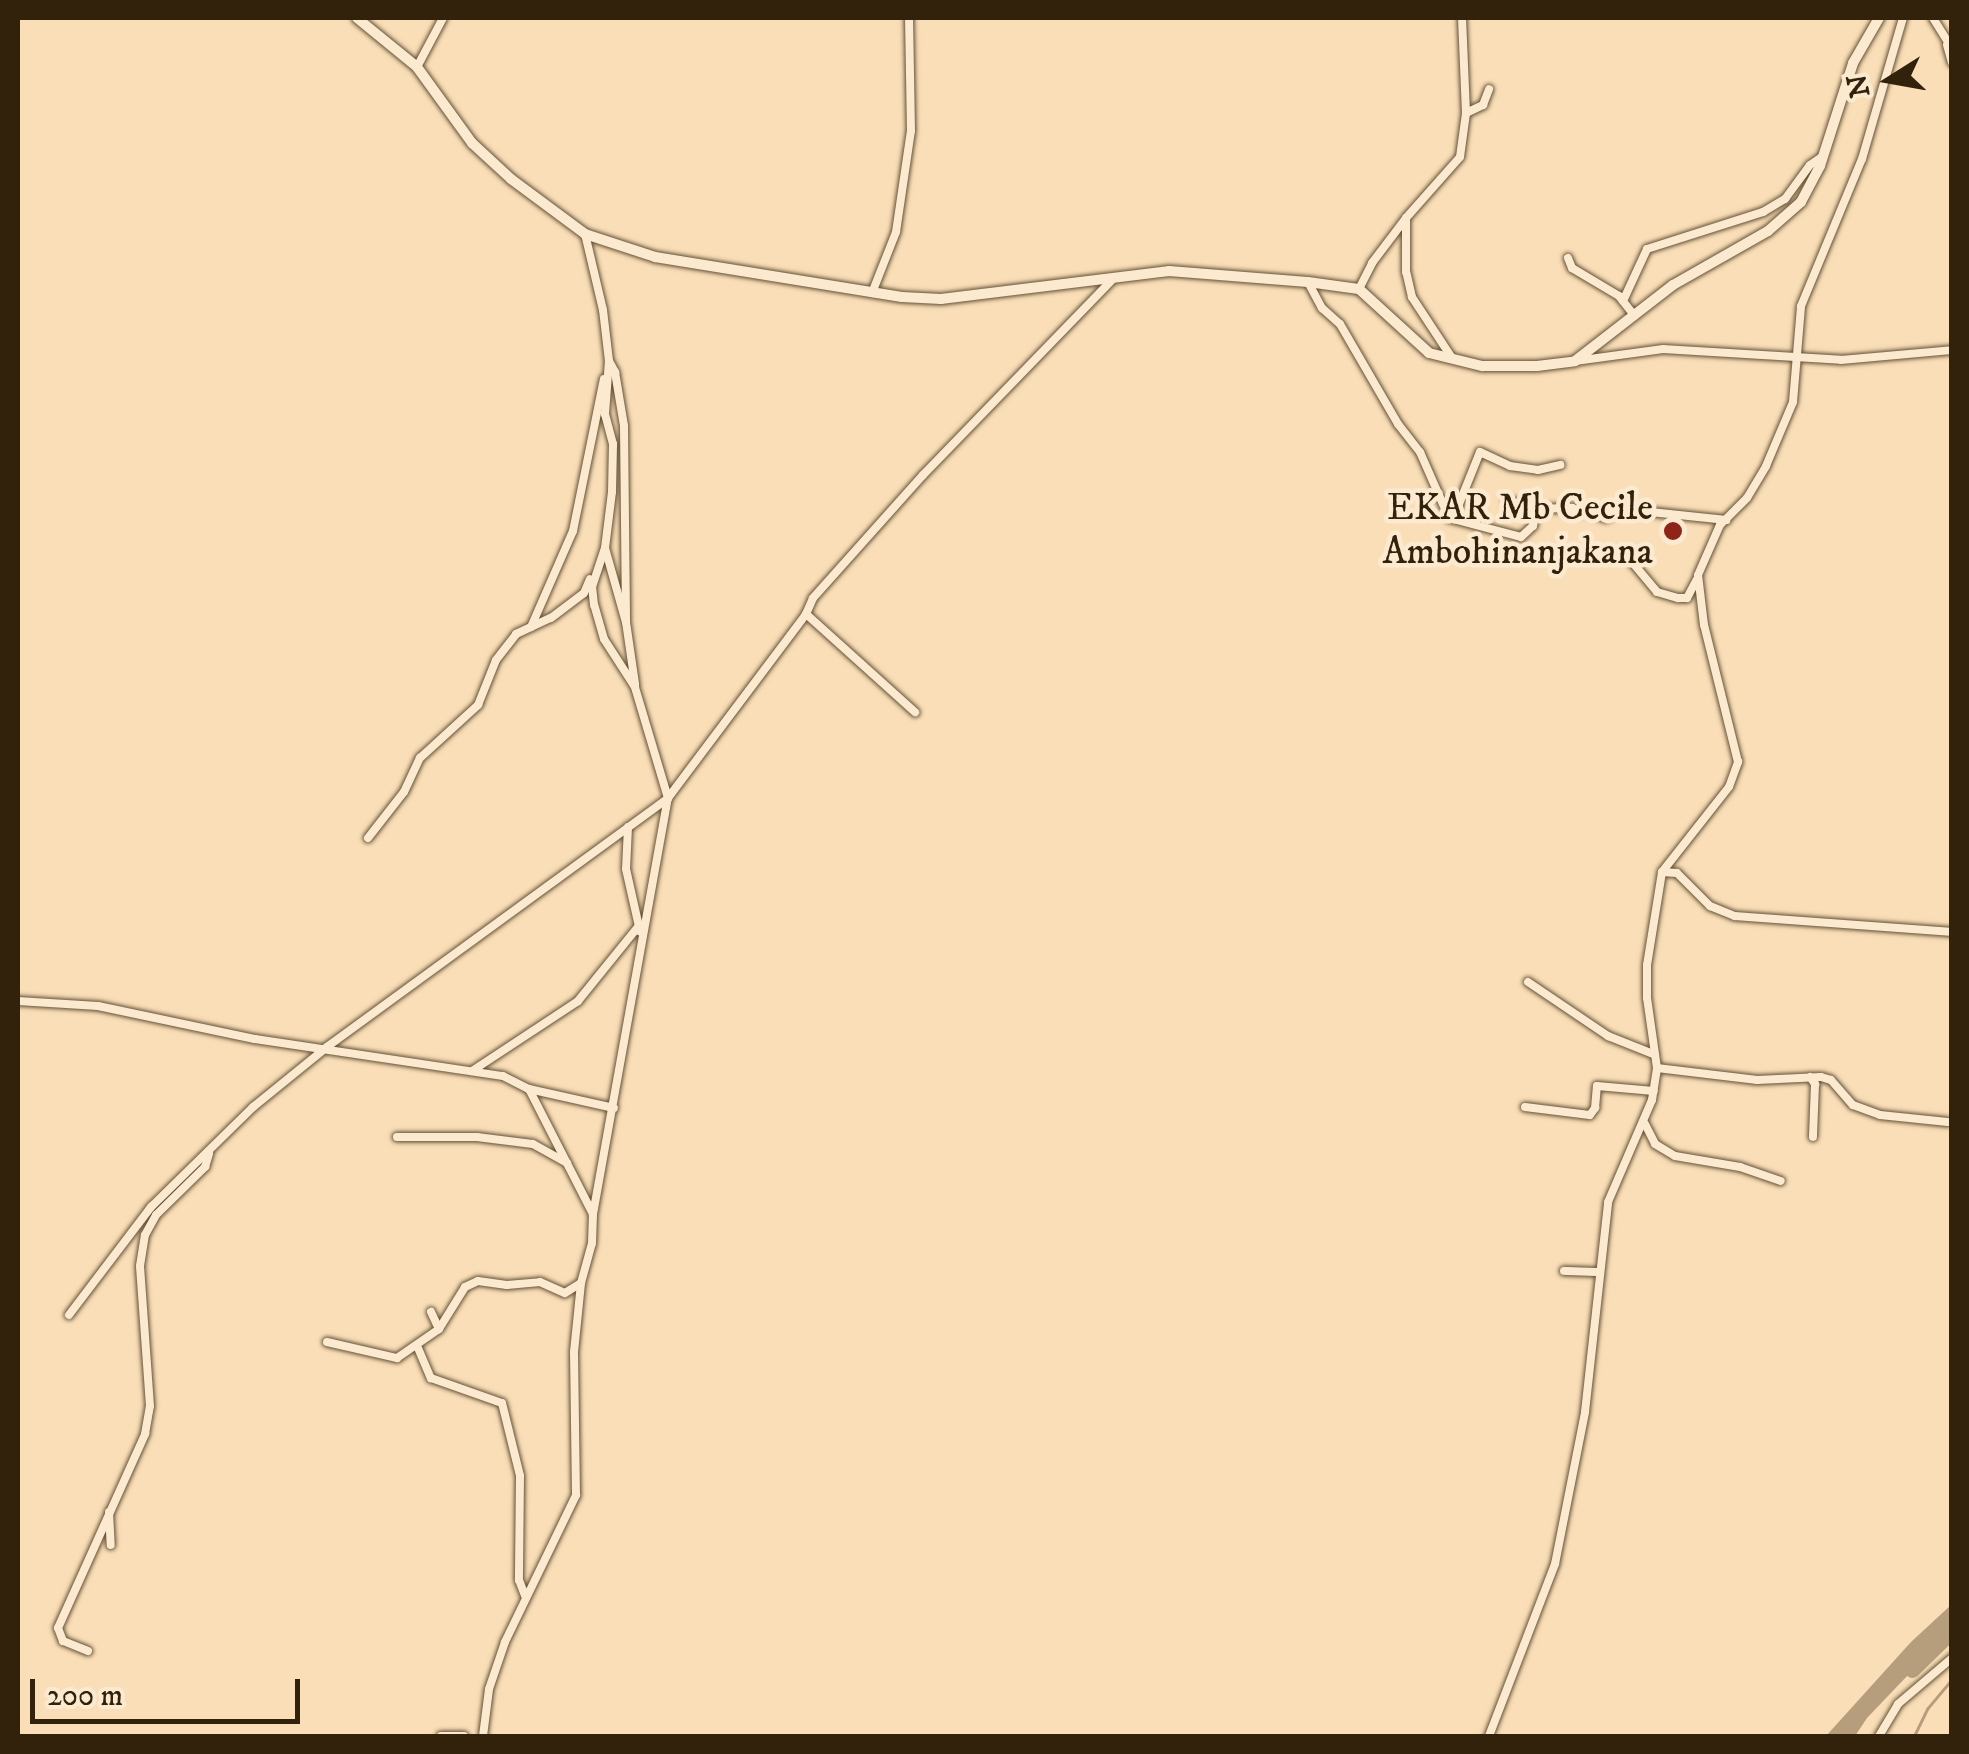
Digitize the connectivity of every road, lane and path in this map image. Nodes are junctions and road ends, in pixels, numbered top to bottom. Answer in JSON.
{"nodes":[{"id":1,"x":356,"y":18,"type":"edge"},
{"id":2,"x":443,"y":18,"type":"edge"},
{"id":3,"x":909,"y":18,"type":"edge"},
{"id":4,"x":1462,"y":18,"type":"edge"},
{"id":5,"x":1879,"y":18,"type":"edge"},
{"id":6,"x":1902,"y":18,"type":"edge"},
{"id":7,"x":1933,"y":18,"type":"edge"},
{"id":8,"x":1949,"y":47,"type":"edge"},
{"id":9,"x":1952,"y":62,"type":"edge"},
{"id":10,"x":417,"y":67,"type":"junction"},
{"id":11,"x":1489,"y":89,"type":"dead end"},
{"id":12,"x":1466,"y":113,"type":"junction"},
{"id":13,"x":1822,"y":157,"type":"junction"},
{"id":14,"x":1406,"y":218,"type":"junction"},
{"id":15,"x":585,"y":234,"type":"junction"},
{"id":16,"x":1568,"y":258,"type":"dead end"},
{"id":17,"x":1114,"y":278,"type":"junction"},
{"id":18,"x":1308,"y":282,"type":"junction"},
{"id":19,"x":1360,"y":289,"type":"junction"},
{"id":20,"x":872,"y":293,"type":"junction"},
{"id":21,"x":1623,"y":301,"type":"junction"},
{"id":22,"x":1634,"y":314,"type":"junction"},
{"id":23,"x":1952,"y":350,"type":"edge"},
{"id":24,"x":1452,"y":358,"type":"junction"},
{"id":25,"x":1796,"y":360,"type":"junction"},
{"id":26,"x":608,"y":361,"type":"junction"},
{"id":27,"x":1575,"y":361,"type":"junction"},
{"id":28,"x":1560,"y":466,"type":"dead end"},
{"id":29,"x":1507,"y":500,"type":"dead end"},
{"id":30,"x":1537,"y":509,"type":"junction"},
{"id":31,"x":1454,"y":519,"type":"junction"},
{"id":32,"x":1726,"y":520,"type":"junction"},
{"id":33,"x":605,"y":548,"type":"junction"},
{"id":34,"x":1632,"y":562,"type":"dead end"},
{"id":35,"x":1698,"y":574,"type":"junction"},
{"id":36,"x":806,"y":614,"type":"junction"},
{"id":37,"x":626,"y":622,"type":"junction"},
{"id":38,"x":531,"y":627,"type":"junction"},
{"id":39,"x":635,"y":687,"type":"junction"},
{"id":40,"x":914,"y":712,"type":"dead end"},
{"id":41,"x":668,"y":798,"type":"junction"},
{"id":42,"x":628,"y":827,"type":"junction"},
{"id":43,"x":368,"y":838,"type":"dead end"},
{"id":44,"x":1662,"y":872,"type":"junction"},
{"id":45,"x":638,"y":926,"type":"junction"},
{"id":46,"x":1952,"y":932,"type":"edge"},
{"id":47,"x":646,"y":942,"type":"junction"},
{"id":48,"x":1528,"y":982,"type":"dead end"},
{"id":49,"x":18,"y":1000,"type":"edge"},
{"id":50,"x":327,"y":1047,"type":"junction"},
{"id":51,"x":1654,"y":1054,"type":"junction"},
{"id":52,"x":1657,"y":1068,"type":"junction"},
{"id":53,"x":472,"y":1071,"type":"junction"},
{"id":54,"x":1810,"y":1077,"type":"junction"},
{"id":55,"x":529,"y":1090,"type":"junction"},
{"id":56,"x":1654,"y":1091,"type":"junction"},
{"id":57,"x":1525,"y":1107,"type":"dead end"},
{"id":58,"x":614,"y":1108,"type":"junction"},
{"id":59,"x":1948,"y":1122,"type":"dead end"},
{"id":60,"x":1644,"y":1124,"type":"junction"},
{"id":61,"x":1813,"y":1136,"type":"dead end"},
{"id":62,"x":398,"y":1137,"type":"dead end"},
{"id":63,"x":210,"y":1149,"type":"junction"},
{"id":64,"x":570,"y":1165,"type":"junction"},
{"id":65,"x":1780,"y":1181,"type":"dead end"},
{"id":66,"x":593,"y":1214,"type":"junction"},
{"id":67,"x":1564,"y":1271,"type":"dead end"},
{"id":68,"x":1599,"y":1272,"type":"junction"},
{"id":69,"x":581,"y":1283,"type":"junction"},
{"id":70,"x":431,"y":1312,"type":"dead end"},
{"id":71,"x":69,"y":1314,"type":"dead end"},
{"id":72,"x":439,"y":1329,"type":"junction"},
{"id":73,"x":327,"y":1342,"type":"dead end"},
{"id":74,"x":418,"y":1348,"type":"junction"},
{"id":75,"x":109,"y":1512,"type":"junction"},
{"id":76,"x":112,"y":1546,"type":"dead end"},
{"id":77,"x":525,"y":1596,"type":"junction"},
{"id":78,"x":88,"y":1652,"type":"dead end"},
{"id":79,"x":1952,"y":1658,"type":"edge"},
{"id":80,"x":437,"y":1736,"type":"edge"},
{"id":81,"x":464,"y":1736,"type":"edge"},
{"id":82,"x":482,"y":1736,"type":"edge"},
{"id":83,"x":1489,"y":1736,"type":"edge"},
{"id":84,"x":1879,"y":1736,"type":"edge"}],
"edges":[{"from":1,"to":10,"type":"street"},
{"from":2,"to":10,"type":"street"},
{"from":3,"to":20,"type":"street"},
{"from":4,"to":12,"type":"street"},
{"from":5,"to":13,"type":"street"},
{"from":6,"to":25,"type":"street"},
{"from":7,"to":8,"type":"street"},
{"from":8,"to":9,"type":"street"},
{"from":10,"to":15,"type":"street"},
{"from":11,"to":12,"type":"street"},
{"from":12,"to":14,"type":"street"},
{"from":13,"to":21,"type":"street"},
{"from":13,"to":22,"type":"street"},
{"from":14,"to":19,"type":"street"},
{"from":14,"to":24,"type":"street"},
{"from":15,"to":20,"type":"street"},
{"from":15,"to":26,"type":"street"},
{"from":16,"to":21,"type":"street"},
{"from":17,"to":18,"type":"street"},
{"from":17,"to":20,"type":"street"},
{"from":17,"to":36,"type":"street"},
{"from":18,"to":19,"type":"street"},
{"from":18,"to":31,"type":"street"},
{"from":19,"to":24,"type":"street"},
{"from":21,"to":22,"type":"street"},
{"from":22,"to":27,"type":"street"},
{"from":23,"to":25,"type":"street"},
{"from":24,"to":27,"type":"street"},
{"from":25,"to":27,"type":"street"},
{"from":25,"to":32,"type":"street"},
{"from":26,"to":33,"type":"street"},
{"from":26,"to":37,"type":"street"},
{"from":26,"to":38,"type":"street"},
{"from":28,"to":31,"type":"street"},
{"from":29,"to":30,"type":"street"},
{"from":30,"to":31,"type":"street"},
{"from":30,"to":32,"type":"street"},
{"from":32,"to":35,"type":"street"},
{"from":33,"to":37,"type":"street"},
{"from":33,"to":38,"type":"street"},
{"from":33,"to":39,"type":"street"},
{"from":34,"to":35,"type":"street"},
{"from":35,"to":44,"type":"street"},
{"from":36,"to":40,"type":"street"},
{"from":36,"to":41,"type":"street"},
{"from":37,"to":39,"type":"street"},
{"from":38,"to":43,"type":"street"},
{"from":39,"to":41,"type":"street"},
{"from":41,"to":42,"type":"street"},
{"from":41,"to":47,"type":"street"},
{"from":42,"to":45,"type":"street"},
{"from":42,"to":50,"type":"street"},
{"from":44,"to":46,"type":"street"},
{"from":44,"to":51,"type":"street"},
{"from":45,"to":47,"type":"street"},
{"from":45,"to":53,"type":"street"},
{"from":47,"to":58,"type":"street"},
{"from":48,"to":51,"type":"street"},
{"from":49,"to":50,"type":"street"},
{"from":50,"to":53,"type":"street"},
{"from":50,"to":63,"type":"street"},
{"from":51,"to":52,"type":"street"},
{"from":52,"to":54,"type":"street"},
{"from":52,"to":56,"type":"street"},
{"from":53,"to":55,"type":"street"},
{"from":54,"to":59,"type":"street"},
{"from":54,"to":61,"type":"street"},
{"from":55,"to":58,"type":"street"},
{"from":55,"to":64,"type":"street"},
{"from":56,"to":57,"type":"street"},
{"from":56,"to":60,"type":"street"},
{"from":58,"to":66,"type":"street"},
{"from":60,"to":65,"type":"street"},
{"from":60,"to":68,"type":"street"},
{"from":62,"to":64,"type":"street"},
{"from":63,"to":71,"type":"street"},
{"from":63,"to":75,"type":"street"},
{"from":64,"to":66,"type":"street"},
{"from":66,"to":69,"type":"street"},
{"from":67,"to":68,"type":"street"},
{"from":68,"to":83,"type":"street"},
{"from":69,"to":72,"type":"street"},
{"from":69,"to":77,"type":"street"},
{"from":70,"to":72,"type":"street"},
{"from":72,"to":74,"type":"street"},
{"from":73,"to":74,"type":"street"},
{"from":74,"to":77,"type":"street"},
{"from":75,"to":76,"type":"street"},
{"from":75,"to":78,"type":"street"},
{"from":77,"to":82,"type":"street"},
{"from":79,"to":84,"type":"street"},
{"from":80,"to":81,"type":"street"}]}
